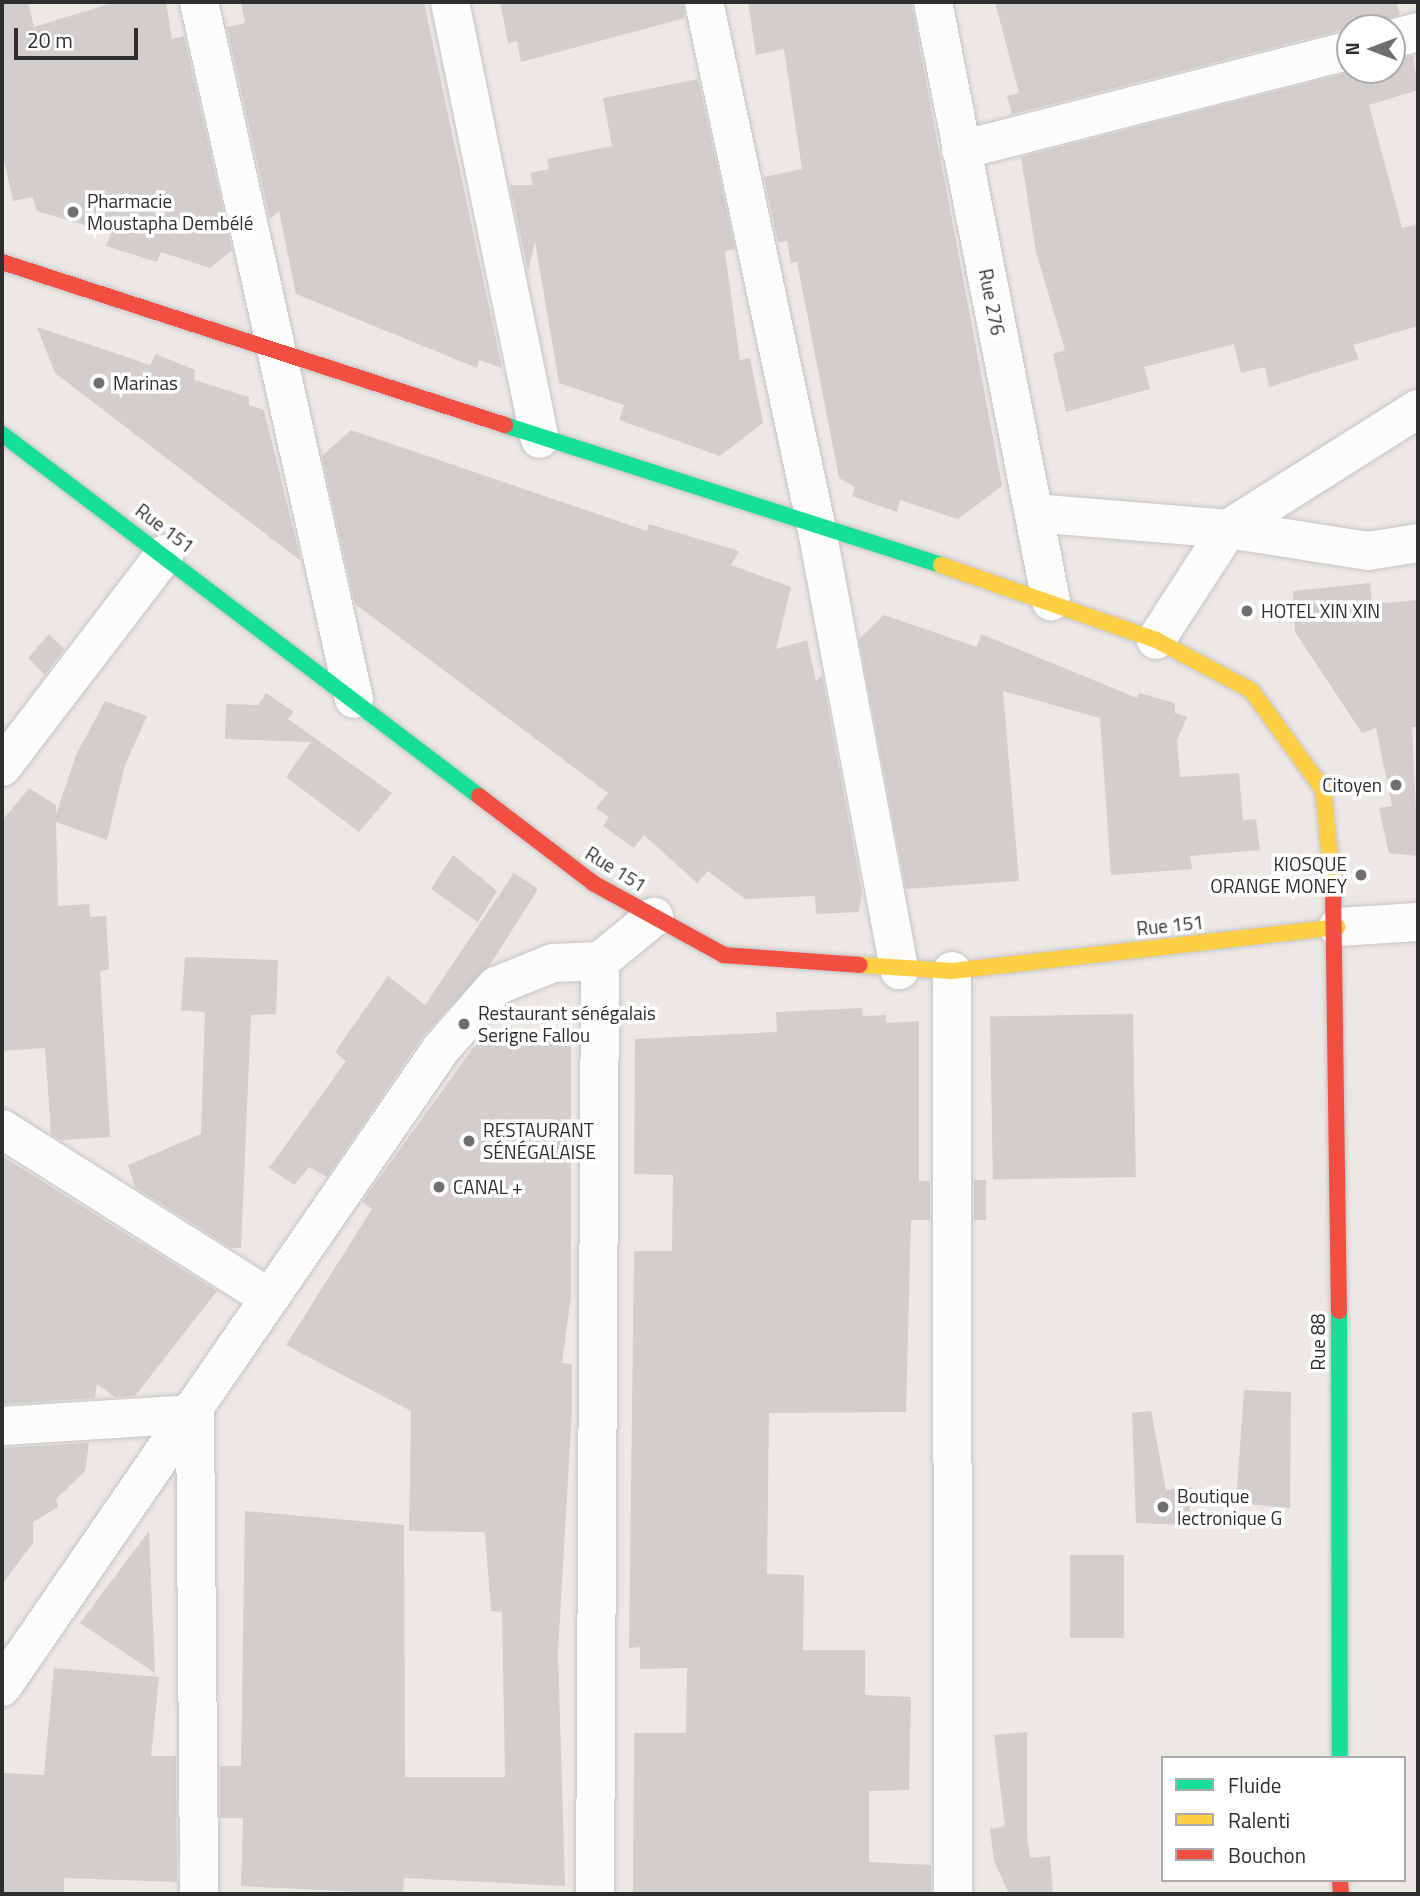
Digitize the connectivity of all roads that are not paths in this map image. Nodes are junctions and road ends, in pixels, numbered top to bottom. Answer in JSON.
{"nodes":[{"id":1,"x":199,"y":2,"type":"edge"},
{"id":2,"x":450,"y":2,"type":"edge"},
{"id":3,"x":705,"y":2,"type":"edge"},
{"id":4,"x":933,"y":2,"type":"edge"},
{"id":5,"x":1336,"y":54,"type":"edge"},
{"id":6,"x":961,"y":150,"type":"junction"},
{"id":7,"x":2,"y":262,"type":"edge"},
{"id":8,"x":274,"y":352,"type":"junction"},
{"id":9,"x":1418,"y":409,"type":"edge"},
{"id":10,"x":2,"y":434,"type":"edge"},
{"id":11,"x":540,"y":439,"type":"junction"},
{"id":12,"x":1034,"y":513,"type":"junction"},
{"id":13,"x":1228,"y":529,"type":"junction"},
{"id":14,"x":817,"y":530,"type":"junction"},
{"id":15,"x":1418,"y":543,"type":"edge"},
{"id":16,"x":165,"y":554,"type":"junction"},
{"id":17,"x":1051,"y":601,"type":"junction"},
{"id":18,"x":1156,"y":640,"type":"junction"},
{"id":19,"x":354,"y":699,"type":"junction"},
{"id":20,"x":2,"y":767,"type":"edge"},
{"id":21,"x":654,"y":917,"type":"junction"},
{"id":22,"x":1418,"y":922,"type":"edge"},
{"id":23,"x":1338,"y":927,"type":"junction"},
{"id":24,"x":600,"y":961,"type":"junction"},
{"id":25,"x":900,"y":970,"type":"junction"},
{"id":26,"x":952,"y":971,"type":"junction"},
{"id":27,"x":2,"y":1129,"type":"edge"},
{"id":28,"x":266,"y":1296,"type":"junction"},
{"id":29,"x":195,"y":1414,"type":"junction"},
{"id":30,"x":2,"y":1426,"type":"edge"},
{"id":31,"x":2,"y":1687,"type":"edge"},
{"id":32,"x":1340,"y":1756,"type":"edge"},
{"id":33,"x":199,"y":1894,"type":"edge"},
{"id":34,"x":596,"y":1894,"type":"edge"},
{"id":35,"x":953,"y":1894,"type":"edge"}],
"edges":[{"from":1,"to":8,"type":"street"},
{"from":2,"to":11,"type":"street"},
{"from":3,"to":14,"type":"street"},
{"from":4,"to":6,"type":"street","name":"Rue 276"},
{"from":5,"to":6,"type":"street"},
{"from":6,"to":12,"type":"street","name":"Rue 276"},
{"from":7,"to":8,"type":"main road","name":"Rue 88"},
{"from":8,"to":11,"type":"main road","name":"Rue 88"},
{"from":8,"to":19,"type":"street"},
{"from":9,"to":13,"type":"street"},
{"from":10,"to":16,"type":"main road","name":"Rue 151"},
{"from":11,"to":14,"type":"main road","name":"Rue 88"},
{"from":12,"to":13,"type":"street"},
{"from":12,"to":17,"type":"street","name":"Rue 276"},
{"from":13,"to":15,"type":"street"},
{"from":13,"to":18,"type":"street"},
{"from":14,"to":17,"type":"main road","name":"Rue 88"},
{"from":14,"to":25,"type":"street"},
{"from":16,"to":19,"type":"main road","name":"Rue 151"},
{"from":16,"to":20,"type":"street"},
{"from":17,"to":18,"type":"main road","name":"Rue 88"},
{"from":18,"to":23,"type":"main road","name":"Rue 88"},
{"from":19,"to":21,"type":"main road","name":"Rue 151"},
{"from":21,"to":24,"type":"street"},
{"from":21,"to":25,"type":"main road","name":"Rue 151"},
{"from":22,"to":23,"type":"street"},
{"from":23,"to":26,"type":"main road","name":"Rue 151"},
{"from":23,"to":32,"type":"main road","name":"Rue 88"},
{"from":24,"to":28,"type":"street"},
{"from":24,"to":34,"type":"street"},
{"from":25,"to":26,"type":"main road","name":"Rue 151"},
{"from":26,"to":35,"type":"street"},
{"from":27,"to":28,"type":"street"},
{"from":28,"to":29,"type":"street"},
{"from":29,"to":30,"type":"street"},
{"from":29,"to":31,"type":"street"},
{"from":29,"to":33,"type":"street"}]}
